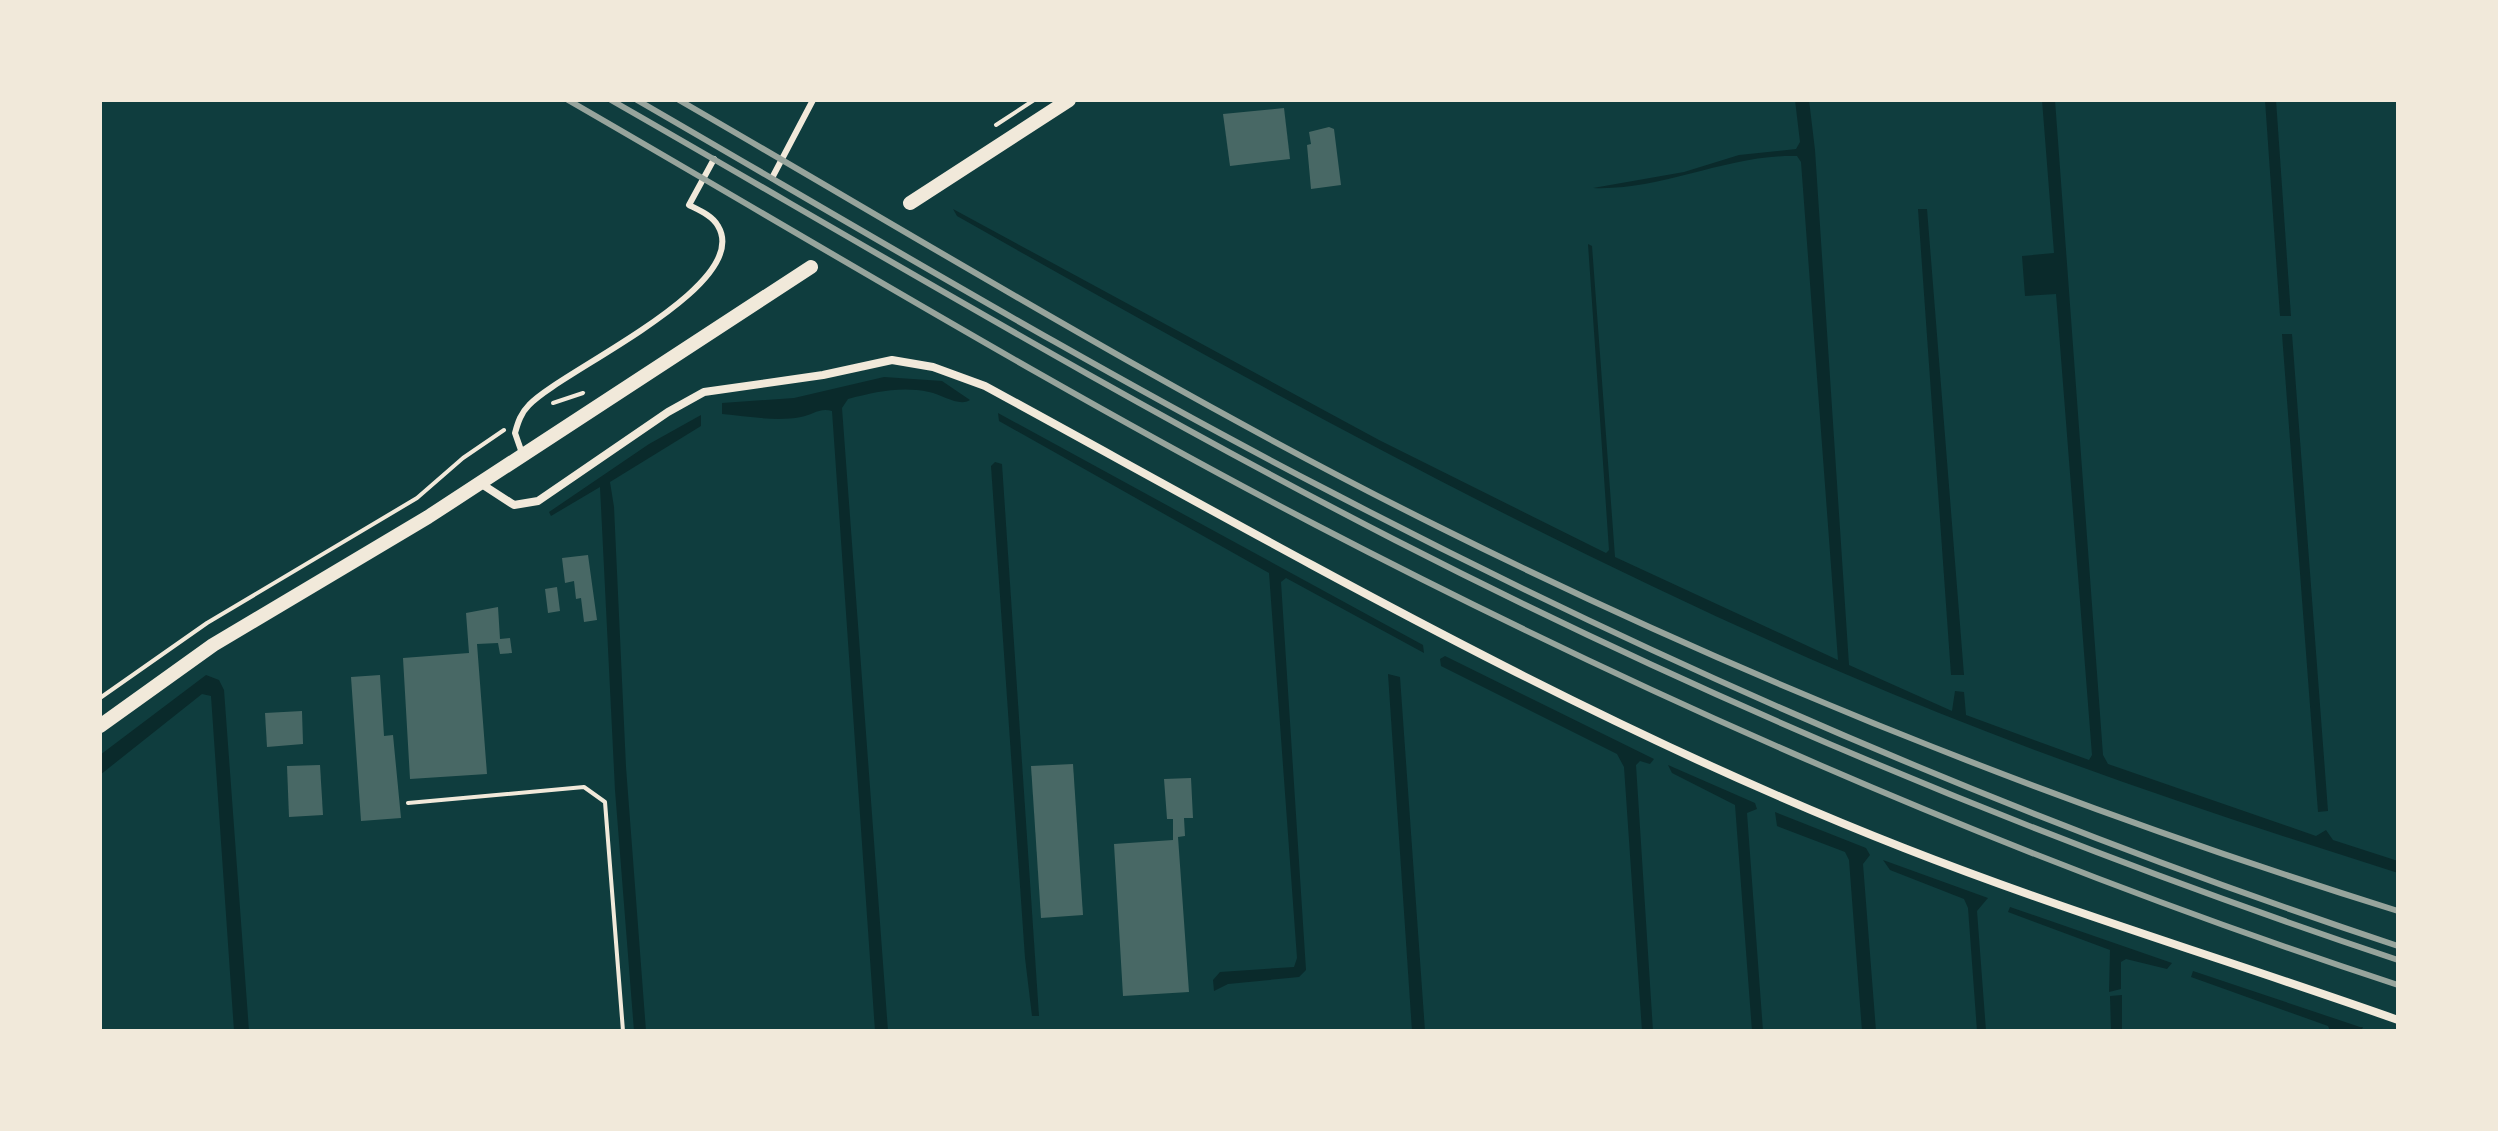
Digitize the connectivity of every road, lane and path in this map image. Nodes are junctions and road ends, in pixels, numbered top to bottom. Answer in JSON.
{"nodes":[{"id":1,"x":813,"y":100,"type":"edge"},
{"id":2,"x":1069,"y":100,"type":"edge"},
{"id":3,"x":714,"y":159,"type":"dead end"},
{"id":4,"x":772,"y":178,"type":"dead end"},
{"id":5,"x":910,"y":203,"type":"dead end"},
{"id":6,"x":811,"y":267,"type":"dead end"},
{"id":7,"x":587,"y":391,"type":"dead end"},
{"id":8,"x":549,"y":404,"type":"dead end"},
{"id":9,"x":519,"y":420,"type":"junction"},
{"id":10,"x":523,"y":456,"type":"junction"},
{"id":11,"x":480,"y":483,"type":"junction"},
{"id":12,"x":100,"y":698,"type":"edge"},
{"id":13,"x":100,"y":726,"type":"edge"},
{"id":14,"x":408,"y":803,"type":"dead end"},
{"id":15,"x":2398,"y":1020,"type":"edge"},
{"id":16,"x":623,"y":1031,"type":"edge"}],
"edges":[{"from":1,"to":4,"type":"lane"},
{"from":2,"to":5,"type":"street"},
{"from":3,"to":9,"type":"lane"},
{"from":6,"to":10,"type":"street"},
{"from":7,"to":8,"type":"path"},
{"from":9,"to":10,"type":"lane"},
{"from":9,"to":12,"type":"path"},
{"from":10,"to":11,"type":"street"},
{"from":11,"to":13,"type":"street"},
{"from":11,"to":15,"type":"street"},
{"from":14,"to":16,"type":"path"}]}
